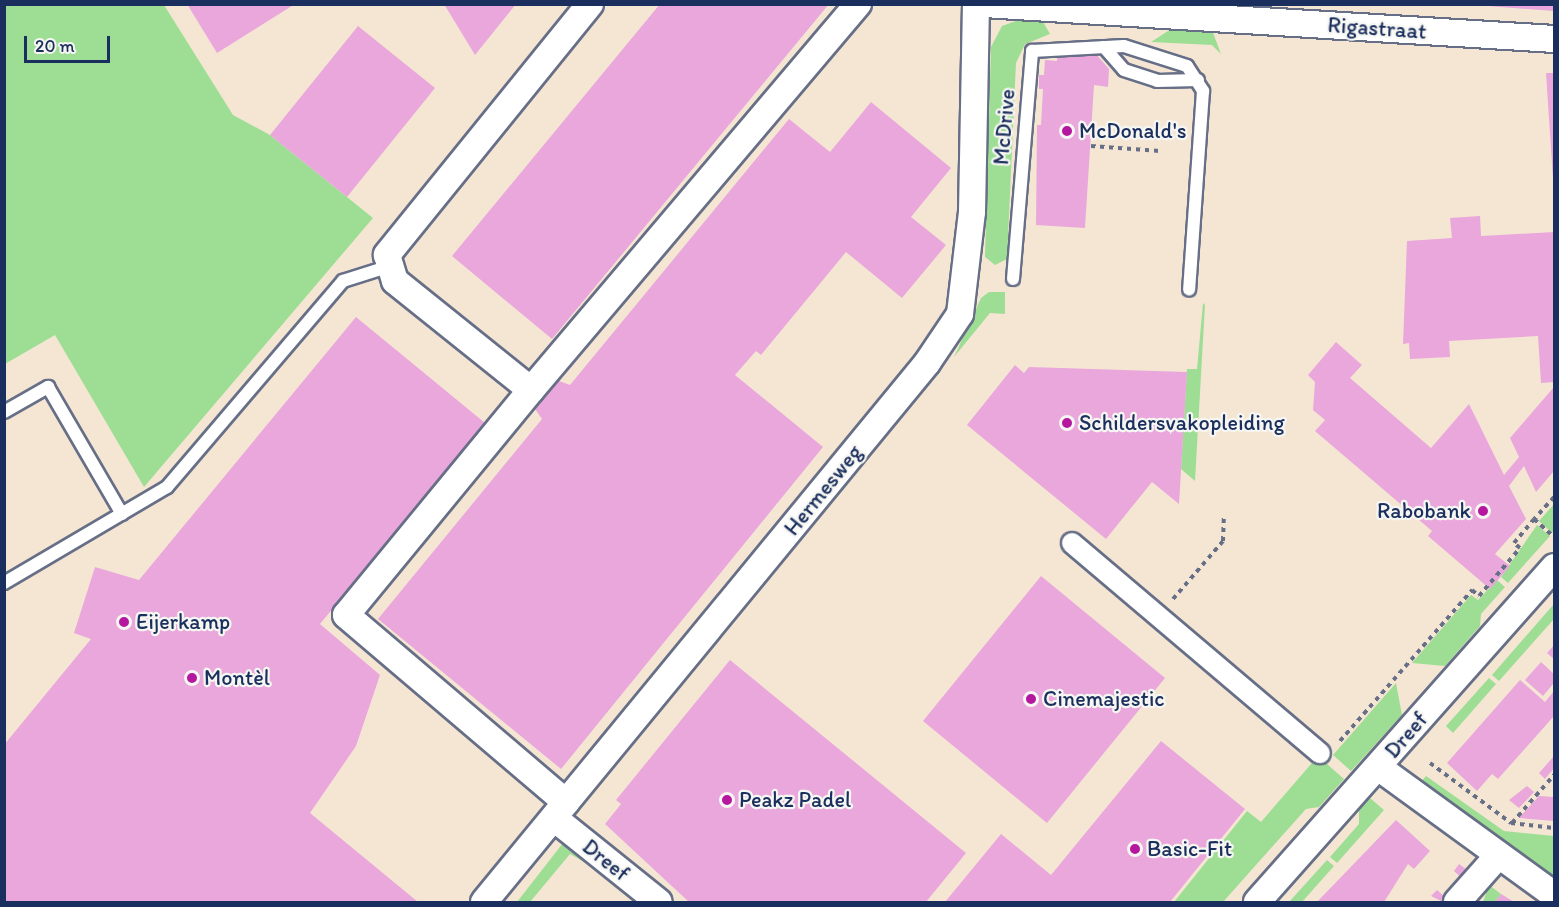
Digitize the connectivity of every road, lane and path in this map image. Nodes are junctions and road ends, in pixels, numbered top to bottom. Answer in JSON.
{"nodes":[{"id":1,"x":590,"y":4,"type":"edge"},
{"id":2,"x":858,"y":4,"type":"edge"},
{"id":3,"x":976,"y":4,"type":"edge"},
{"id":4,"x":984,"y":4,"type":"edge"},
{"id":5,"x":1554,"y":39,"type":"edge"},
{"id":6,"x":1104,"y":47,"type":"junction"},
{"id":7,"x":1198,"y":80,"type":"junction"},
{"id":8,"x":1091,"y":146,"type":"dead end"},
{"id":9,"x":1160,"y":151,"type":"dead end"},
{"id":10,"x":387,"y":267,"type":"junction"},
{"id":11,"x":1013,"y":279,"type":"dead end"},
{"id":12,"x":1189,"y":290,"type":"dead end"},
{"id":13,"x":531,"y":390,"type":"junction"},
{"id":14,"x":4,"y":412,"type":"edge"},
{"id":15,"x":1554,"y":497,"type":"edge"},
{"id":16,"x":122,"y":514,"type":"junction"},
{"id":17,"x":1224,"y":516,"type":"dead end"},
{"id":18,"x":1534,"y":519,"type":"junction"},
{"id":19,"x":1554,"y":537,"type":"edge"},
{"id":20,"x":1072,"y":543,"type":"dead end"},
{"id":21,"x":1554,"y":567,"type":"edge"},
{"id":22,"x":4,"y":583,"type":"edge"},
{"id":23,"x":1159,"y":615,"type":"junction"},
{"id":24,"x":1326,"y":751,"type":"joint"},
{"id":25,"x":1430,"y":763,"type":"dead end"},
{"id":26,"x":1378,"y":767,"type":"junction"},
{"id":27,"x":1554,"y":775,"type":"edge"},
{"id":28,"x":560,"y":810,"type":"junction"},
{"id":29,"x":1511,"y":823,"type":"junction"},
{"id":30,"x":1554,"y":828,"type":"edge"},
{"id":31,"x":1497,"y":857,"type":"junction"},
{"id":32,"x":1554,"y":895,"type":"edge"},
{"id":33,"x":484,"y":903,"type":"edge"},
{"id":34,"x":659,"y":903,"type":"edge"},
{"id":35,"x":1257,"y":903,"type":"edge"},
{"id":36,"x":1457,"y":903,"type":"edge"}],
"edges":[{"from":1,"to":10,"type":"street"},
{"from":2,"to":13,"type":"street"},
{"from":3,"to":28,"type":"street","name":"Hermesweg"},
{"from":4,"to":5,"type":"street","name":"Rigastraat"},
{"from":6,"to":7,"type":"lane","name":"McDrive"},
{"from":6,"to":7,"type":"lane"},
{"from":6,"to":11,"type":"lane","name":"McDrive"},
{"from":7,"to":12,"type":"lane"},
{"from":8,"to":9,"type":"path"},
{"from":10,"to":13,"type":"street"},
{"from":10,"to":16,"type":"lane"},
{"from":13,"to":28,"type":"street","name":"Dreef"},
{"from":14,"to":16,"type":"lane"},
{"from":15,"to":18,"type":"path"},
{"from":16,"to":22,"type":"lane"},
{"from":17,"to":23,"type":"path"},
{"from":18,"to":19,"type":"path"},
{"from":18,"to":24,"type":"path"},
{"from":20,"to":23,"type":"street"},
{"from":21,"to":26,"type":"street","name":"Dreef"},
{"from":23,"to":24,"type":"street"},
{"from":25,"to":29,"type":"path"},
{"from":26,"to":31,"type":"street"},
{"from":26,"to":35,"type":"street","name":"Dreef"},
{"from":27,"to":29,"type":"path"},
{"from":28,"to":33,"type":"street","name":"Hermesweg"},
{"from":28,"to":34,"type":"street","name":"Dreef"},
{"from":29,"to":30,"type":"path"},
{"from":31,"to":32,"type":"street"},
{"from":31,"to":36,"type":"street"}]}
